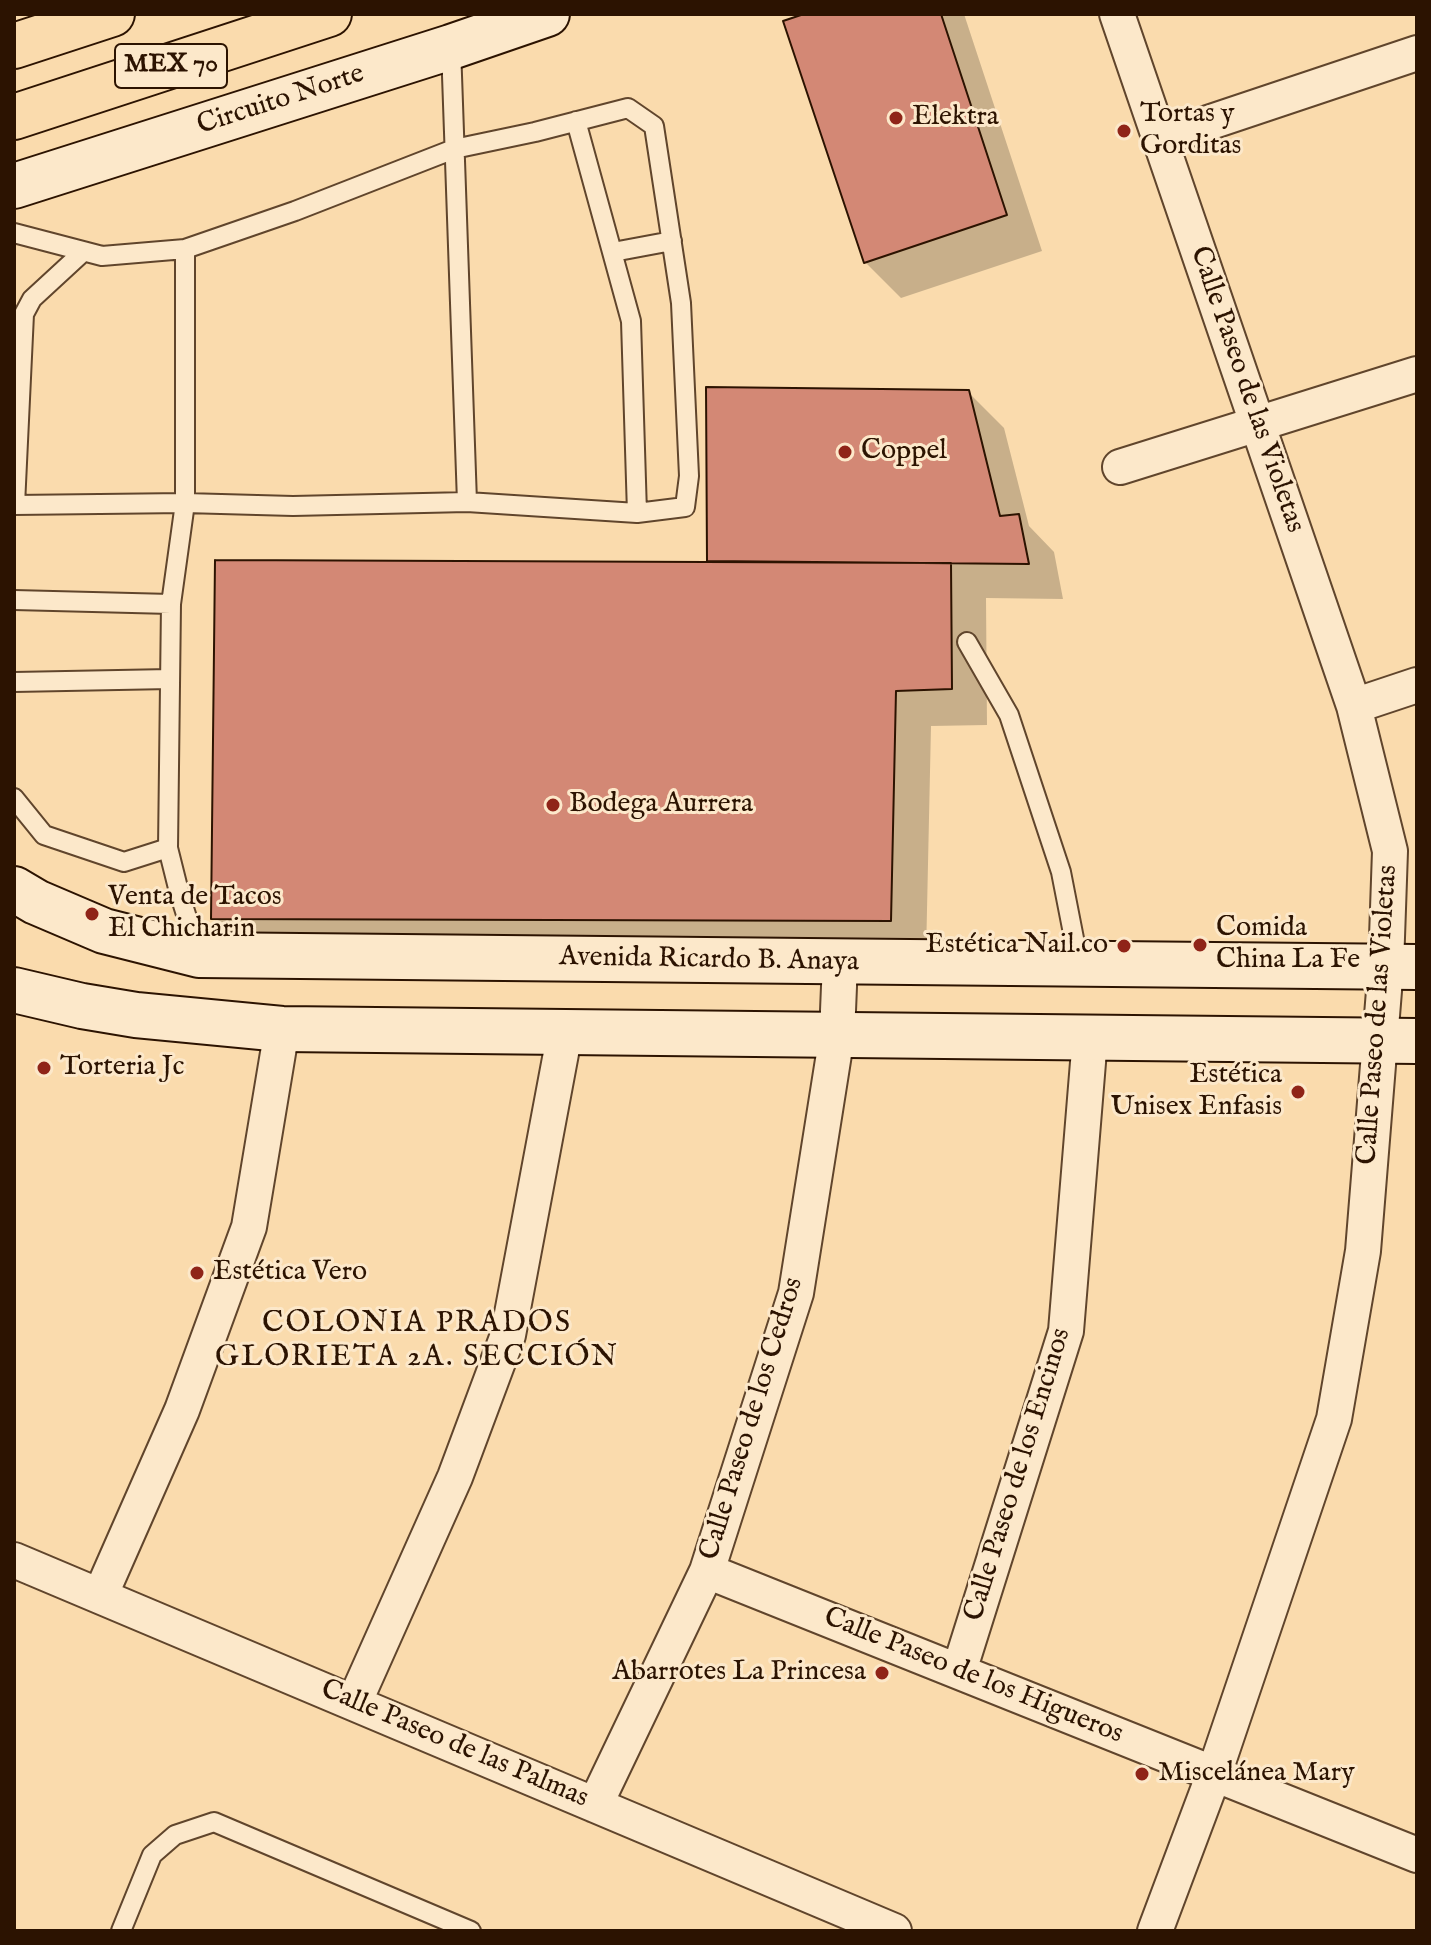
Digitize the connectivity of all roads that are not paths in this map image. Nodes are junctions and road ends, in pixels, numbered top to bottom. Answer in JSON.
{"nodes":[{"id":1,"x":112,"y":14,"type":"edge"},
{"id":2,"x":329,"y":14,"type":"edge"},
{"id":3,"x":547,"y":14,"type":"edge"},
{"id":4,"x":1117,"y":14,"type":"edge"},
{"id":5,"x":14,"y":46,"type":"edge"},
{"id":6,"x":451,"y":47,"type":"junction"},
{"id":7,"x":1417,"y":53,"type":"edge"},
{"id":8,"x":14,"y":117,"type":"edge"},
{"id":9,"x":576,"y":121,"type":"junction"},
{"id":10,"x":1160,"y":139,"type":"junction"},
{"id":11,"x":454,"y":149,"type":"junction"},
{"id":12,"x":14,"y":186,"type":"edge"},
{"id":13,"x":14,"y":233,"type":"edge"},
{"id":14,"x":672,"y":241,"type":"junction"},
{"id":15,"x":185,"y":249,"type":"junction"},
{"id":16,"x":83,"y":252,"type":"junction"},
{"id":17,"x":613,"y":252,"type":"junction"},
{"id":18,"x":1417,"y":374,"type":"edge"},
{"id":19,"x":1257,"y":425,"type":"junction"},
{"id":20,"x":1120,"y":467,"type":"dead end"},
{"id":21,"x":467,"y":502,"type":"junction"},
{"id":22,"x":185,"y":503,"type":"junction"},
{"id":23,"x":14,"y":505,"type":"edge"},
{"id":24,"x":637,"y":513,"type":"junction"},
{"id":25,"x":14,"y":600,"type":"edge"},
{"id":26,"x":171,"y":604,"type":"junction"},
{"id":27,"x":967,"y":642,"type":"dead end"},
{"id":28,"x":170,"y":679,"type":"junction"},
{"id":29,"x":14,"y":682,"type":"edge"},
{"id":30,"x":1417,"y":685,"type":"edge"},
{"id":31,"x":1354,"y":706,"type":"junction"},
{"id":32,"x":14,"y":798,"type":"edge"},
{"id":33,"x":168,"y":848,"type":"junction"},
{"id":34,"x":14,"y":889,"type":"edge"},
{"id":35,"x":199,"y":955,"type":"junction"},
{"id":36,"x":840,"y":962,"type":"junction"},
{"id":37,"x":1079,"y":964,"type":"junction"},
{"id":38,"x":1402,"y":966,"type":"edge"},
{"id":39,"x":14,"y":990,"type":"edge"},
{"id":40,"x":282,"y":1029,"type":"junction"},
{"id":41,"x":565,"y":1032,"type":"junction"},
{"id":42,"x":837,"y":1035,"type":"junction"},
{"id":43,"x":1090,"y":1038,"type":"junction"},
{"id":44,"x":1398,"y":1041,"type":"edge"},
{"id":45,"x":14,"y":1560,"type":"edge"},
{"id":46,"x":707,"y":1571,"type":"junction"},
{"id":47,"x":100,"y":1596,"type":"junction"},
{"id":48,"x":959,"y":1671,"type":"junction"},
{"id":49,"x":354,"y":1703,"type":"junction"},
{"id":50,"x":1214,"y":1774,"type":"junction"},
{"id":51,"x":595,"y":1805,"type":"junction"},
{"id":52,"x":1417,"y":1855,"type":"edge"},
{"id":53,"x":121,"y":1931,"type":"edge"},
{"id":54,"x":471,"y":1931,"type":"edge"},
{"id":55,"x":894,"y":1931,"type":"edge"},
{"id":56,"x":1155,"y":1931,"type":"edge"}],
"edges":[{"from":1,"to":5,"type":"main road","number":"MEX 70"},
{"from":2,"to":8,"type":"main road","number":"MEX 70"},
{"from":3,"to":6,"type":"main road","name":"Circuito Norte"},
{"from":4,"to":10,"type":"street","name":"Calle Paseo de las Violetas"},
{"from":6,"to":11,"type":"lane"},
{"from":6,"to":12,"type":"main road","name":"Circuito Norte"},
{"from":7,"to":10,"type":"street"},
{"from":9,"to":11,"type":"lane"},
{"from":9,"to":14,"type":"lane"},
{"from":9,"to":17,"type":"lane"},
{"from":10,"to":19,"type":"street","name":"Calle Paseo de las Violetas"},
{"from":11,"to":15,"type":"lane"},
{"from":11,"to":21,"type":"lane"},
{"from":13,"to":16,"type":"lane"},
{"from":14,"to":17,"type":"lane"},
{"from":14,"to":24,"type":"lane"},
{"from":15,"to":16,"type":"lane"},
{"from":15,"to":22,"type":"lane"},
{"from":16,"to":23,"type":"lane"},
{"from":17,"to":24,"type":"lane"},
{"from":18,"to":19,"type":"street"},
{"from":19,"to":20,"type":"street"},
{"from":19,"to":31,"type":"street","name":"Calle Paseo de las Violetas"},
{"from":21,"to":22,"type":"lane"},
{"from":21,"to":24,"type":"lane"},
{"from":22,"to":23,"type":"lane"},
{"from":22,"to":26,"type":"lane"},
{"from":25,"to":26,"type":"lane"},
{"from":26,"to":28,"type":"lane"},
{"from":27,"to":37,"type":"lane"},
{"from":28,"to":29,"type":"lane"},
{"from":28,"to":33,"type":"lane"},
{"from":30,"to":31,"type":"street"},
{"from":31,"to":38,"type":"street","name":"Calle Paseo de las Violetas"},
{"from":32,"to":33,"type":"lane"},
{"from":33,"to":35,"type":"lane"},
{"from":34,"to":35,"type":"main road","name":"Avenida Ricardo B. Anaya"},
{"from":35,"to":36,"type":"main road","name":"Avenida Ricardo B. Anaya"},
{"from":36,"to":37,"type":"main road","name":"Avenida Ricardo B. Anaya"},
{"from":36,"to":42,"type":"street","name":"Calle Paseo de los Cedros"},
{"from":37,"to":38,"type":"main road","name":"Avenida Ricardo B. Anaya"},
{"from":38,"to":44,"type":"street","name":"Calle Paseo de las Violetas"},
{"from":39,"to":40,"type":"main road"},
{"from":40,"to":41,"type":"main road"},
{"from":40,"to":47,"type":"street"},
{"from":41,"to":42,"type":"main road"},
{"from":41,"to":49,"type":"street"},
{"from":42,"to":43,"type":"main road"},
{"from":42,"to":46,"type":"street","name":"Calle Paseo de los Cedros"},
{"from":43,"to":44,"type":"main road"},
{"from":43,"to":48,"type":"street","name":"Calle Paseo de los Encinos"},
{"from":44,"to":50,"type":"street","name":"Calle Paseo de las Violetas"},
{"from":45,"to":47,"type":"street","name":"Calle Paseo de las Palmas"},
{"from":46,"to":48,"type":"street","name":"Calle Paseo de los Higueros"},
{"from":46,"to":51,"type":"street","name":"Calle Paseo de los Cedros"},
{"from":47,"to":49,"type":"street","name":"Calle Paseo de las Palmas"},
{"from":48,"to":50,"type":"street","name":"Calle Paseo de los Higueros"},
{"from":49,"to":51,"type":"street","name":"Calle Paseo de las Palmas"},
{"from":50,"to":52,"type":"street","name":"Calle Paseo de los Higueros"},
{"from":50,"to":56,"type":"street","name":"Calle Paseo de las Violetas"},
{"from":51,"to":55,"type":"street","name":"Calle Paseo de las Palmas"},
{"from":53,"to":54,"type":"lane"}]}
